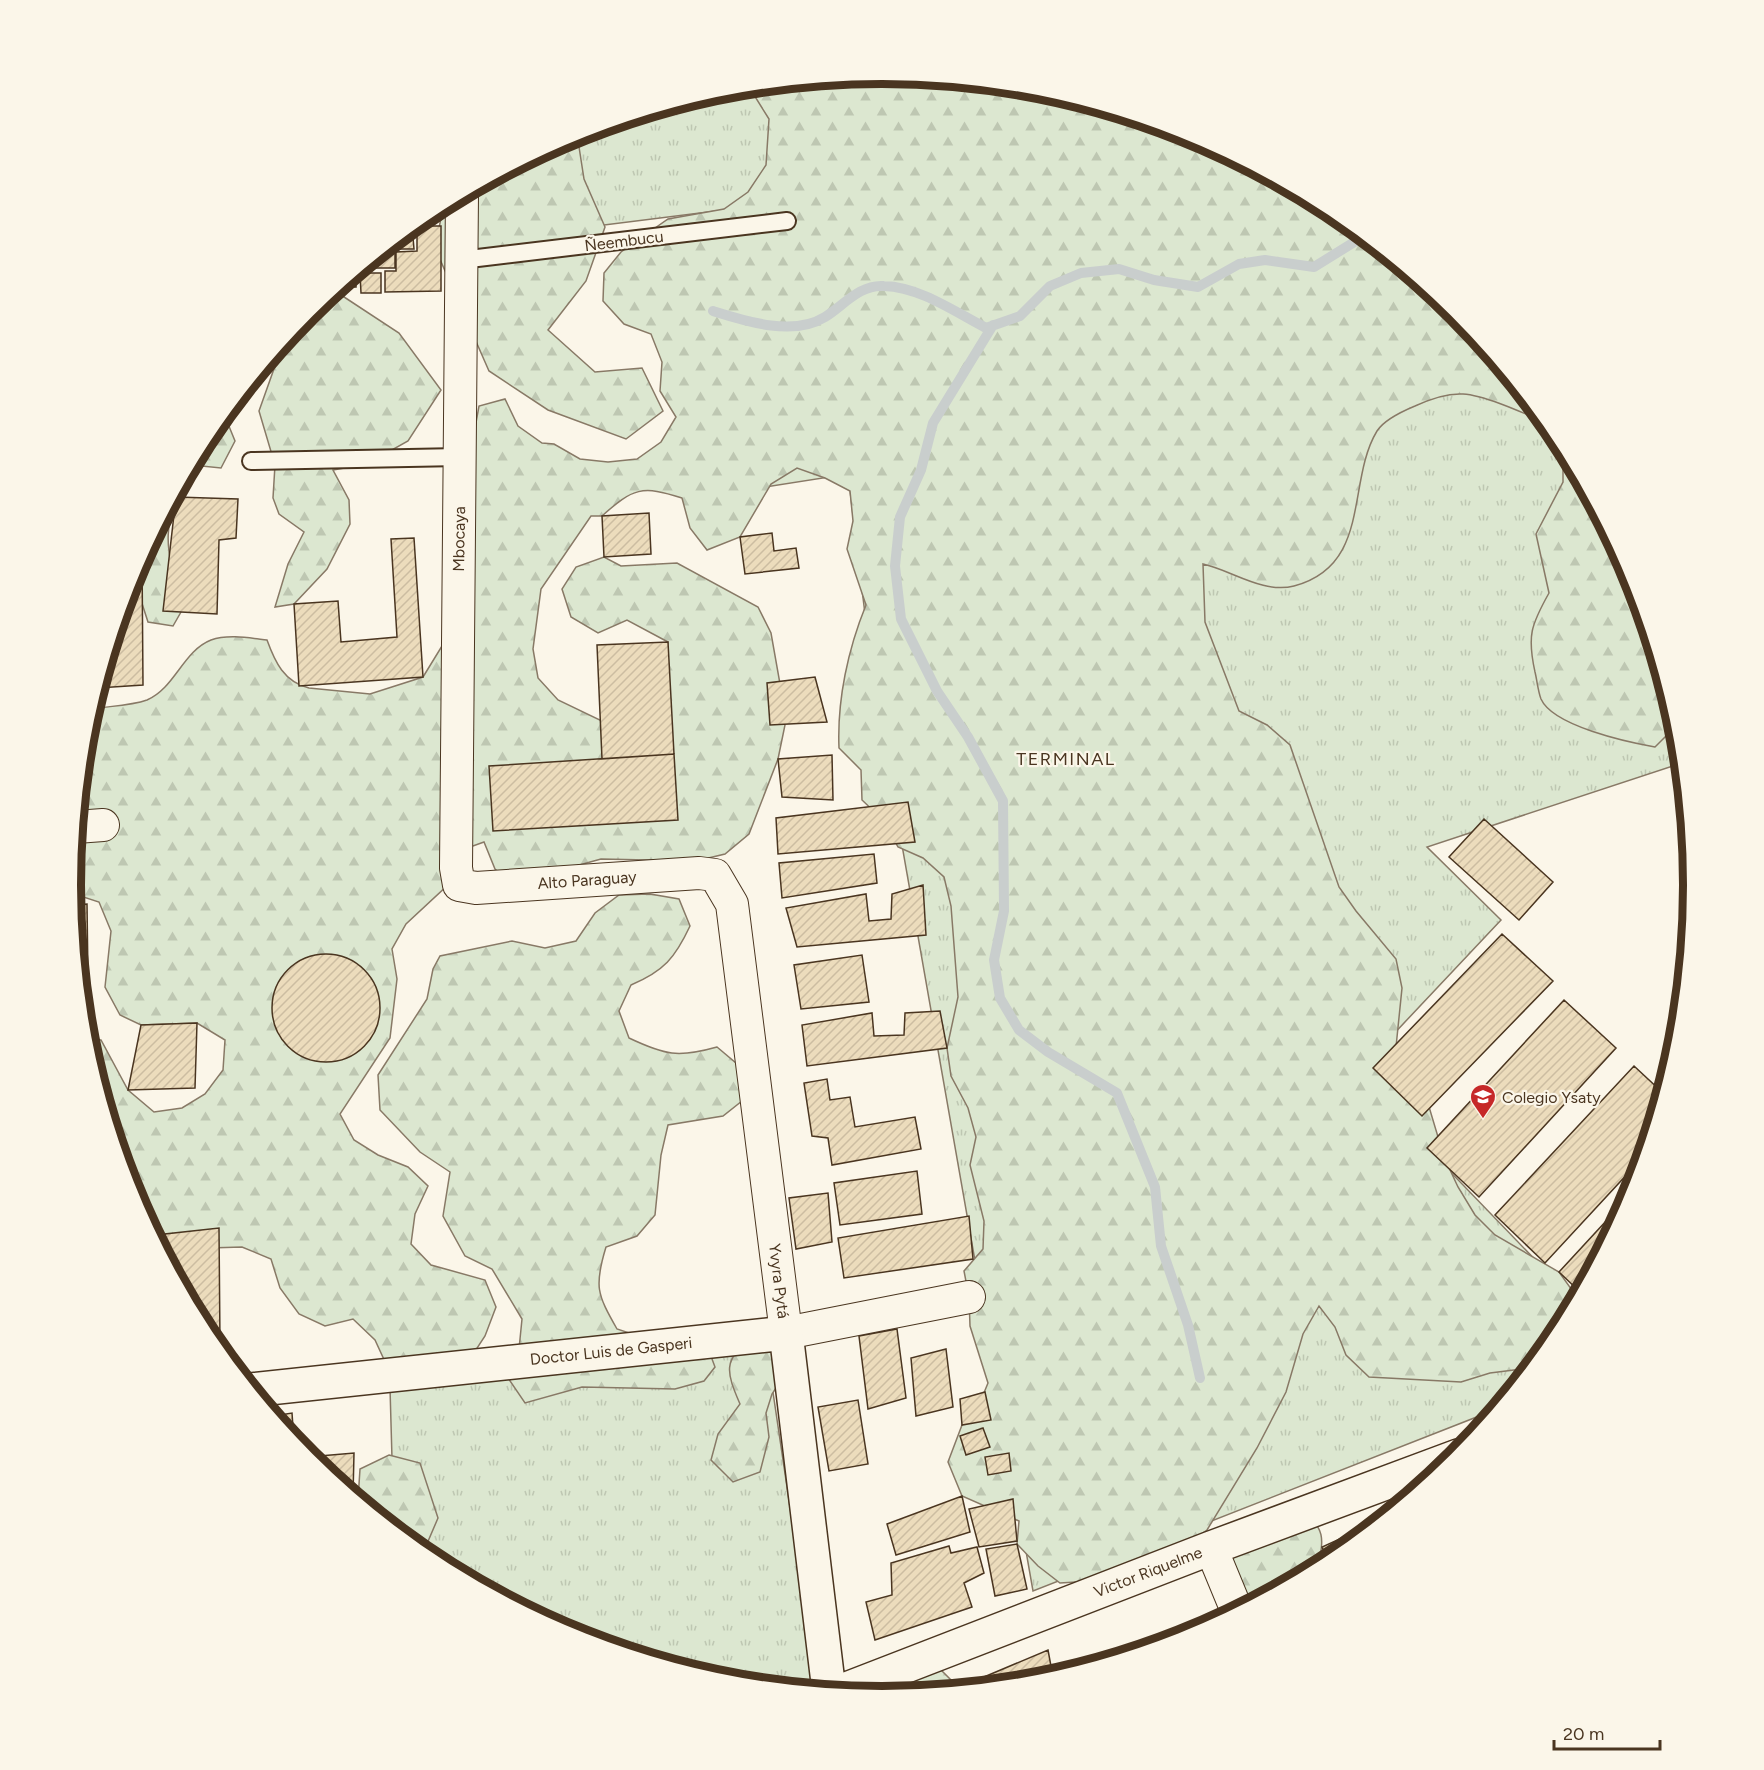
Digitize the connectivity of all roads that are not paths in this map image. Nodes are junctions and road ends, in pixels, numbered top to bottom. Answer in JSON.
{"nodes":[{"id":1,"x":462,"y":204,"type":"edge"},
{"id":2,"x":787,"y":221,"type":"dead end"},
{"id":3,"x":461,"y":260,"type":"junction"},
{"id":4,"x":460,"y":456,"type":"junction"},
{"id":5,"x":251,"y":460,"type":"dead end"},
{"id":6,"x":715,"y":875,"type":"joint"},
{"id":7,"x":459,"y":885,"type":"joint"},
{"id":8,"x":969,"y":1297,"type":"dead end"},
{"id":9,"x":786,"y":1333,"type":"junction"},
{"id":10,"x":259,"y":1388,"type":"edge"},
{"id":11,"x":1433,"y":1465,"type":"edge"},
{"id":12,"x":1211,"y":1548,"type":"junction"},
{"id":13,"x":1234,"y":1604,"type":"edge"},
{"id":14,"x":829,"y":1684,"type":"edge"},
{"id":15,"x":857,"y":1685,"type":"edge"}],
"edges":[{"from":1,"to":3,"type":"street","name":"Mbocaya"},
{"from":2,"to":3,"type":"lane","name":"Ñeembucu"},
{"from":3,"to":4,"type":"street","name":"Mbocaya"},
{"from":4,"to":5,"type":"lane"},
{"from":4,"to":7,"type":"street","name":"Mbocaya"},
{"from":6,"to":7,"type":"street","name":"Alto Paraguay"},
{"from":6,"to":9,"type":"street","name":"Yvyra Pytá"},
{"from":8,"to":9,"type":"street","name":"Doctor Luis de Gasperi"},
{"from":9,"to":10,"type":"street","name":"Doctor Luis de Gasperi"},
{"from":9,"to":14,"type":"street","name":"Yvyra Pytá"},
{"from":11,"to":12,"type":"street","name":"Victor Riquelme"},
{"from":12,"to":13,"type":"street"},
{"from":12,"to":15,"type":"street","name":"Victor Riquelme"}]}
